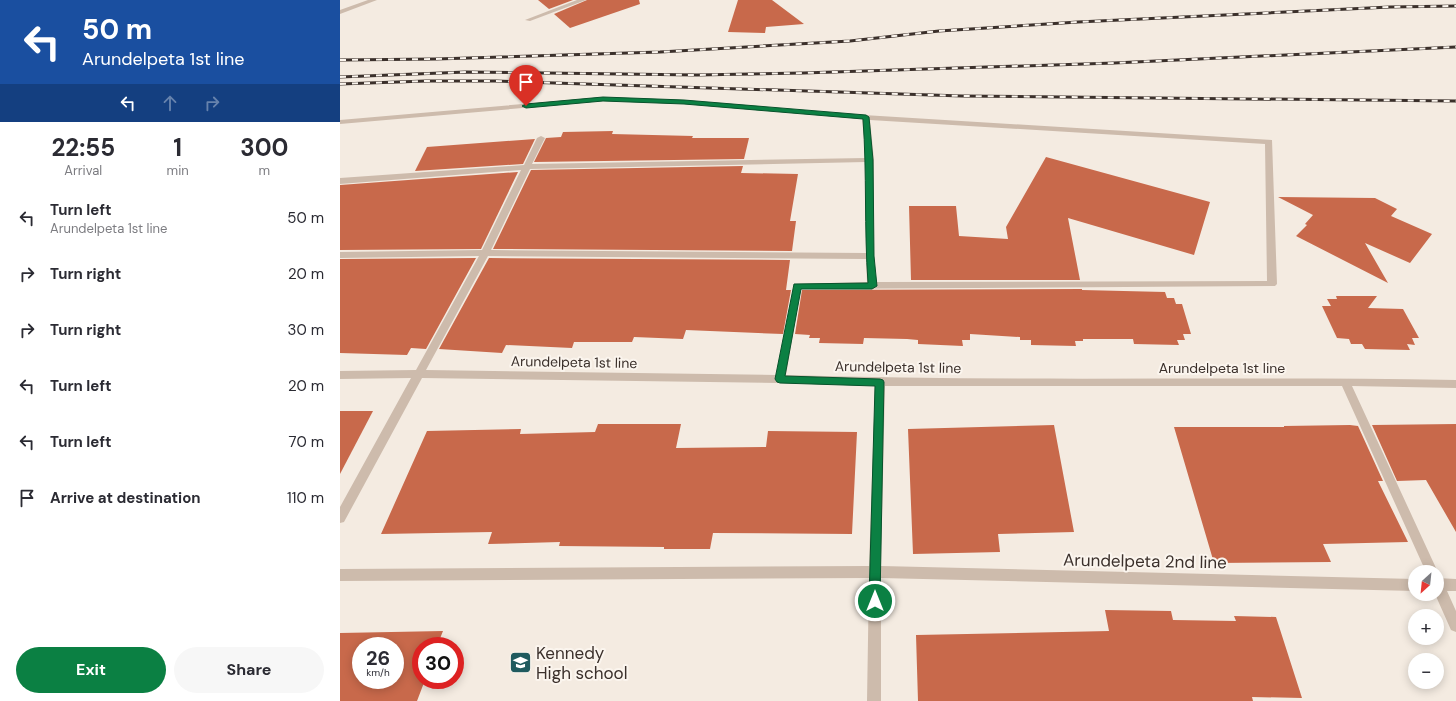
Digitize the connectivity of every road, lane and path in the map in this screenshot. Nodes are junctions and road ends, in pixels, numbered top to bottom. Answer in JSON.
{"nodes":[{"id":1,"x":374,"y":0,"type":"edge"},
{"id":2,"x":582,"y":0,"type":"edge"},
{"id":3,"x":340,"y":12,"type":"edge"},
{"id":4,"x":528,"y":20,"type":"dead end"},
{"id":5,"x":866,"y":117,"type":"junction"},
{"id":6,"x":340,"y":122,"type":"edge"},
{"id":7,"x":542,"y":138,"type":"dead end"},
{"id":8,"x":870,"y":160,"type":"junction"},
{"id":9,"x":529,"y":167,"type":"junction"},
{"id":10,"x":340,"y":181,"type":"edge"},
{"id":11,"x":485,"y":253,"type":"junction"},
{"id":12,"x":340,"y":255,"type":"edge"},
{"id":13,"x":870,"y":256,"type":"junction"},
{"id":14,"x":872,"y":286,"type":"junction"},
{"id":15,"x":420,"y":374,"type":"junction"},
{"id":16,"x":340,"y":375,"type":"edge"},
{"id":17,"x":780,"y":379,"type":"junction"},
{"id":18,"x":880,"y":382,"type":"junction"},
{"id":19,"x":1345,"y":382,"type":"junction"},
{"id":20,"x":1456,"y":384,"type":"edge"},
{"id":21,"x":340,"y":518,"type":"edge"},
{"id":22,"x":1429,"y":565,"type":"edge"},
{"id":23,"x":875,"y":572,"type":"junction"},
{"id":24,"x":340,"y":574,"type":"edge"},
{"id":25,"x":1408,"y":585,"type":"edge"},
{"id":26,"x":1444,"y":585,"type":"edge"},
{"id":27,"x":1456,"y":585,"type":"edge"},
{"id":28,"x":1444,"y":600,"type":"edge"},
{"id":29,"x":1456,"y":625,"type":"edge"},
{"id":30,"x":874,"y":701,"type":"edge"}],
"edges":[{"from":1,"to":3,"type":"street"},
{"from":2,"to":4,"type":"street"},
{"from":5,"to":6,"type":"street"},
{"from":5,"to":8,"type":"street"},
{"from":5,"to":14,"type":"street"},
{"from":7,"to":9,"type":"street"},
{"from":8,"to":9,"type":"street"},
{"from":8,"to":13,"type":"street"},
{"from":9,"to":10,"type":"street"},
{"from":9,"to":11,"type":"street"},
{"from":11,"to":12,"type":"street"},
{"from":11,"to":13,"type":"street"},
{"from":11,"to":15,"type":"street"},
{"from":13,"to":14,"type":"street"},
{"from":14,"to":17,"type":"street"},
{"from":15,"to":16,"type":"street","name":"Arundelpeta 1st line"},
{"from":15,"to":17,"type":"street","name":"Arundelpeta 1st line"},
{"from":15,"to":21,"type":"street"},
{"from":17,"to":18,"type":"street","name":"Arundelpeta 1st line"},
{"from":18,"to":19,"type":"street","name":"Arundelpeta 1st line"},
{"from":18,"to":23,"type":"street"},
{"from":19,"to":20,"type":"street","name":"Arundelpeta 1st line"},
{"from":19,"to":22,"type":"street"},
{"from":23,"to":24,"type":"street","name":"Arundelpeta 2nd line"},
{"from":23,"to":25,"type":"street","name":"Arundelpeta 2nd line"},
{"from":23,"to":30,"type":"street"},
{"from":26,"to":27,"type":"street"},
{"from":28,"to":29,"type":"street"}]}
